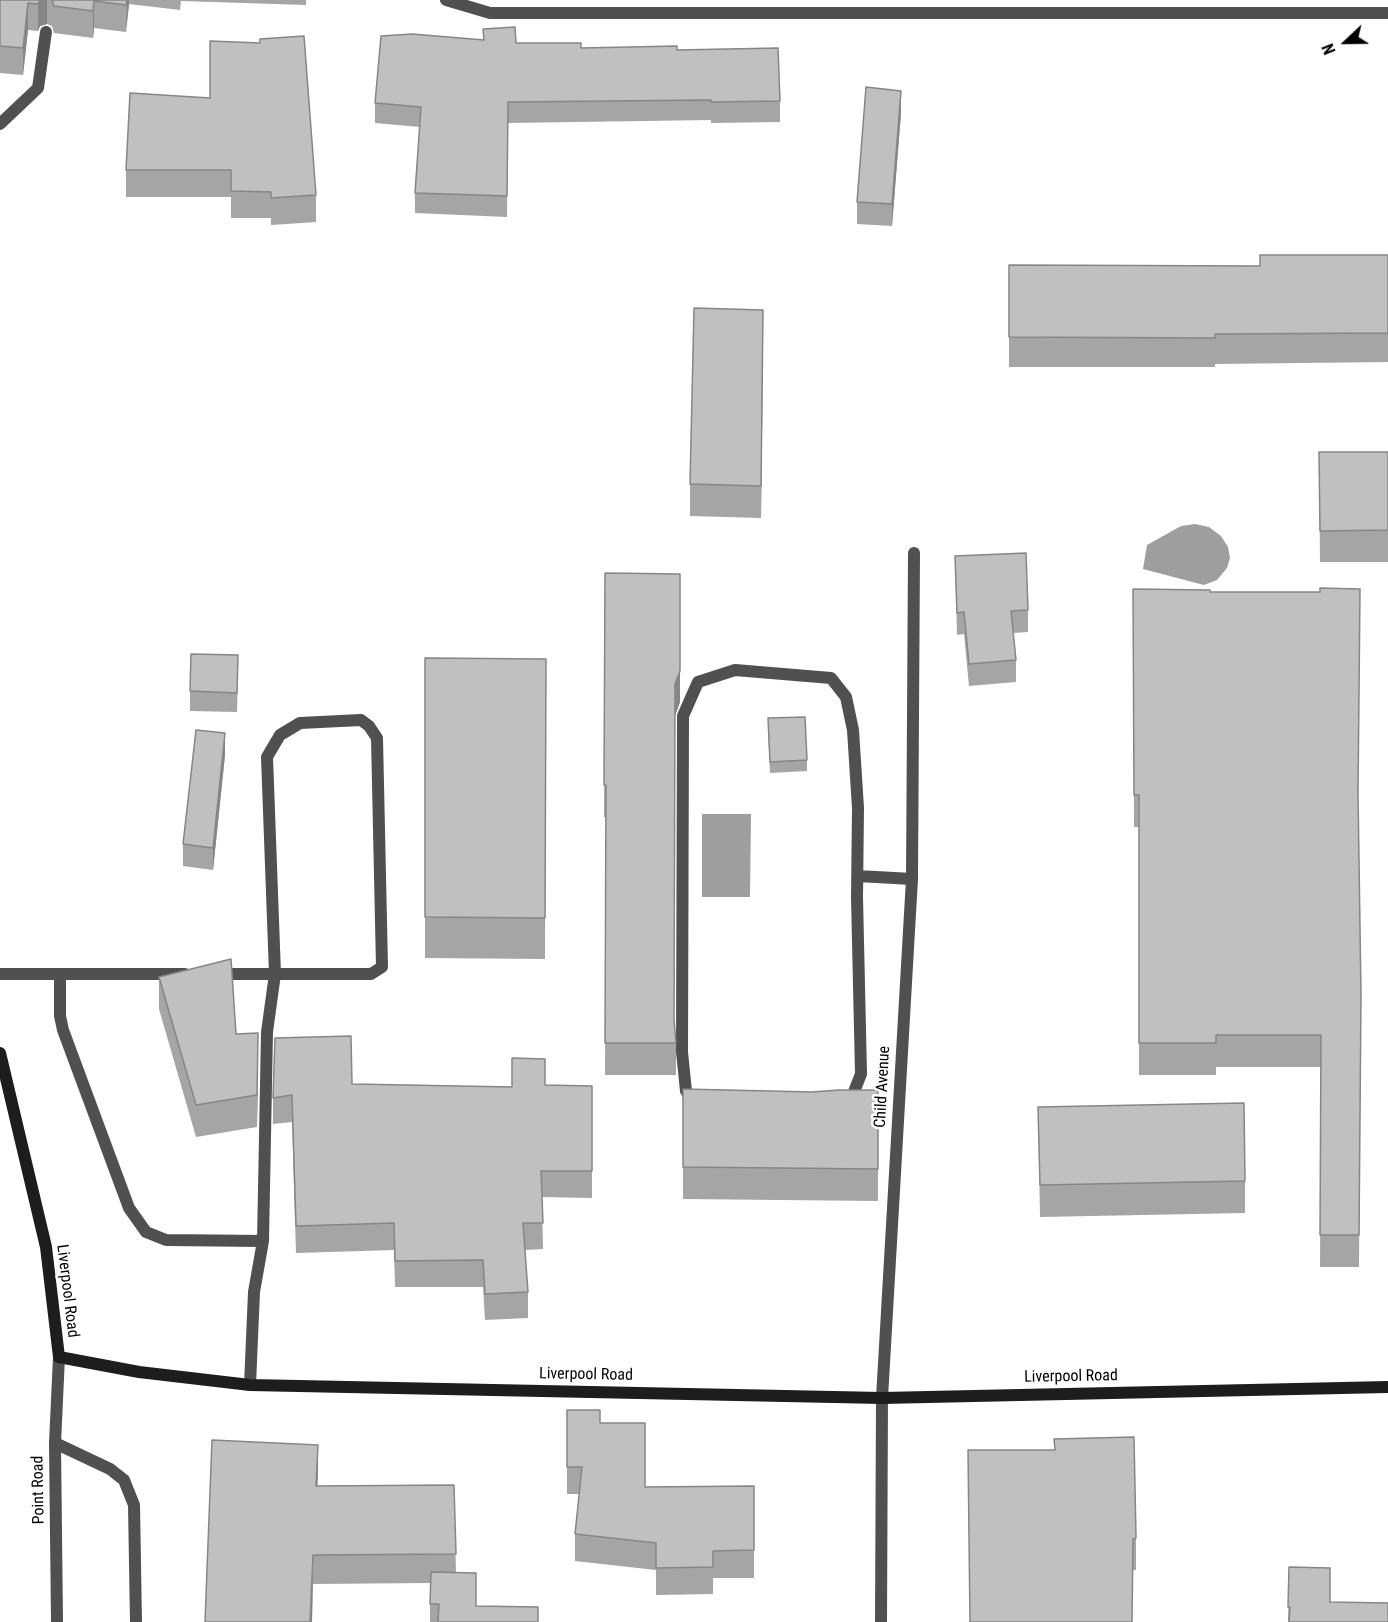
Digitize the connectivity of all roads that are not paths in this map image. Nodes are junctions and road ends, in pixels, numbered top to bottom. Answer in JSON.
{"nodes":[{"id":1,"x":446,"y":0,"type":"edge"},
{"id":2,"x":1388,"y":13,"type":"edge"},
{"id":3,"x":46,"y":32,"type":"dead end"},
{"id":4,"x":0,"y":124,"type":"edge"},
{"id":5,"x":914,"y":554,"type":"dead end"},
{"id":6,"x":858,"y":876,"type":"junction"},
{"id":7,"x":912,"y":879,"type":"junction"},
{"id":8,"x":0,"y":974,"type":"edge"},
{"id":9,"x":60,"y":974,"type":"junction"},
{"id":10,"x":275,"y":974,"type":"junction"},
{"id":11,"x":0,"y":1053,"type":"edge"},
{"id":12,"x":0,"y":1077,"type":"edge"},
{"id":13,"x":10,"y":1088,"type":"junction"},
{"id":14,"x":263,"y":1241,"type":"junction"},
{"id":15,"x":59,"y":1357,"type":"junction"},
{"id":16,"x":250,"y":1385,"type":"junction"},
{"id":17,"x":1388,"y":1387,"type":"edge"},
{"id":18,"x":882,"y":1398,"type":"junction"},
{"id":19,"x":55,"y":1443,"type":"junction"},
{"id":20,"x":57,"y":1622,"type":"edge"},
{"id":21,"x":136,"y":1622,"type":"edge"},
{"id":22,"x":881,"y":1622,"type":"edge"}],
"edges":[{"from":1,"to":2,"type":"street"},
{"from":3,"to":4,"type":"street"},
{"from":5,"to":7,"type":"street","name":"Child Avenue"},
{"from":6,"to":6,"type":"street"},
{"from":6,"to":7,"type":"street"},
{"from":7,"to":18,"type":"street","name":"Child Avenue"},
{"from":8,"to":9,"type":"street"},
{"from":9,"to":10,"type":"street"},
{"from":9,"to":14,"type":"street"},
{"from":10,"to":10,"type":"street"},
{"from":10,"to":14,"type":"street"},
{"from":11,"to":13,"type":"main road","name":"Liverpool Road"},
{"from":12,"to":13,"type":"main road","name":"Liverpool Road"},
{"from":13,"to":15,"type":"main road","name":"Liverpool Road"},
{"from":14,"to":16,"type":"street"},
{"from":15,"to":16,"type":"main road","name":"Liverpool Road"},
{"from":15,"to":19,"type":"street","name":"Point Road"},
{"from":16,"to":18,"type":"main road","name":"Liverpool Road"},
{"from":17,"to":18,"type":"main road","name":"Liverpool Road"},
{"from":18,"to":22,"type":"street","name":"Child Avenue"},
{"from":19,"to":20,"type":"street","name":"Point Road"},
{"from":19,"to":21,"type":"street"}]}
